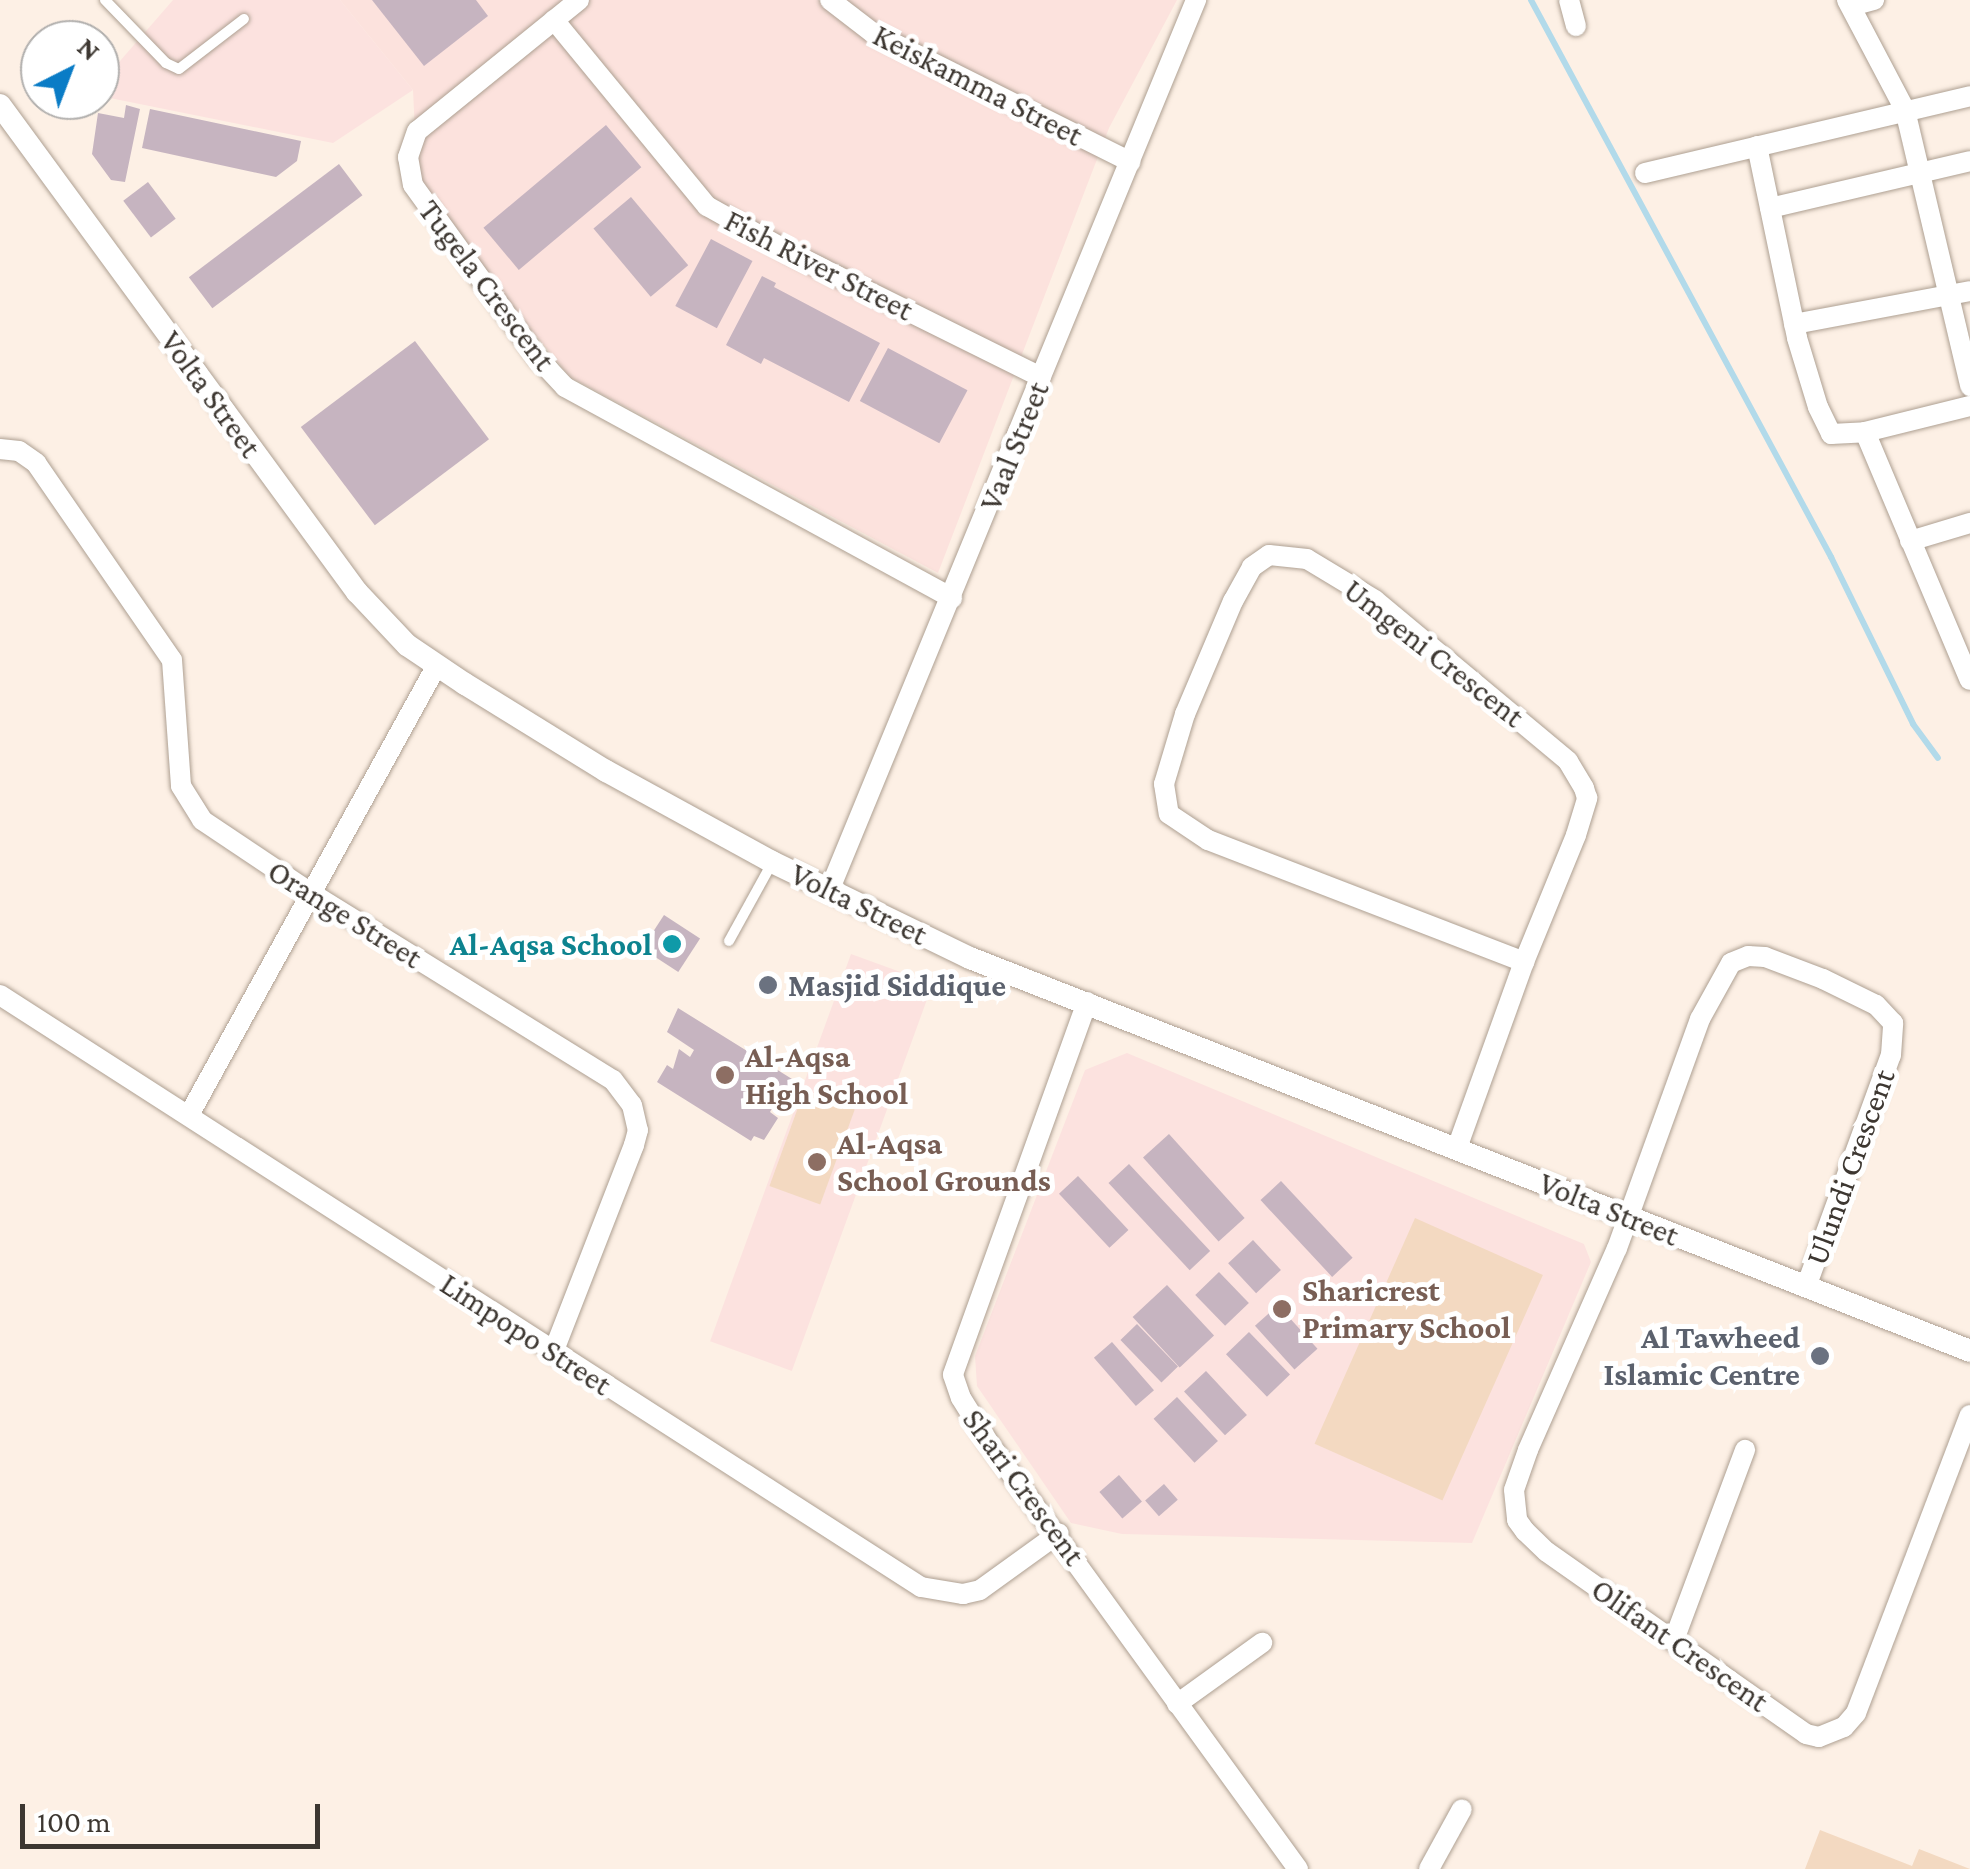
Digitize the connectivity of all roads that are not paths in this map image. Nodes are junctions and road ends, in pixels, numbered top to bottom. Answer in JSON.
{"nodes":[{"id":1,"x":105,"y":0,"type":"edge"},
{"id":2,"x":579,"y":0,"type":"edge"},
{"id":3,"x":830,"y":0,"type":"edge"},
{"id":4,"x":1196,"y":0,"type":"edge"},
{"id":5,"x":1569,"y":0,"type":"edge"},
{"id":6,"x":1874,"y":0,"type":"edge"},
{"id":7,"x":1849,"y":3,"type":"edge"},
{"id":8,"x":244,"y":18,"type":"dead end"},
{"id":9,"x":554,"y":20,"type":"junction"},
{"id":10,"x":1576,"y":26,"type":"dead end"},
{"id":11,"x":1970,"y":96,"type":"edge"},
{"id":12,"x":0,"y":105,"type":"edge"},
{"id":13,"x":1905,"y":110,"type":"junction"},
{"id":14,"x":1757,"y":146,"type":"junction"},
{"id":15,"x":1131,"y":162,"type":"junction"},
{"id":16,"x":1970,"y":162,"type":"edge"},
{"id":17,"x":1920,"y":171,"type":"junction"},
{"id":18,"x":1645,"y":173,"type":"dead end"},
{"id":19,"x":1770,"y":208,"type":"junction"},
{"id":20,"x":1970,"y":291,"type":"edge"},
{"id":21,"x":1947,"y":296,"type":"junction"},
{"id":22,"x":1794,"y":324,"type":"junction"},
{"id":23,"x":1041,"y":377,"type":"junction"},
{"id":24,"x":1970,"y":386,"type":"edge"},
{"id":25,"x":1970,"y":406,"type":"edge"},
{"id":26,"x":1865,"y":432,"type":"junction"},
{"id":27,"x":4,"y":448,"type":"edge"},
{"id":28,"x":1970,"y":523,"type":"edge"},
{"id":29,"x":1910,"y":541,"type":"junction"},
{"id":30,"x":952,"y":598,"type":"junction"},
{"id":31,"x":1961,"y":630,"type":"edge"},
{"id":32,"x":437,"y":665,"type":"junction"},
{"id":33,"x":1970,"y":680,"type":"edge"},
{"id":34,"x":772,"y":862,"type":"junction"},
{"id":35,"x":829,"y":891,"type":"junction"},
{"id":36,"x":311,"y":893,"type":"junction"},
{"id":37,"x":729,"y":941,"type":"dead end"},
{"id":38,"x":1524,"y":962,"type":"junction"},
{"id":39,"x":0,"y":994,"type":"edge"},
{"id":40,"x":1088,"y":1002,"type":"junction"},
{"id":41,"x":190,"y":1115,"type":"junction"},
{"id":42,"x":1457,"y":1148,"type":"junction"},
{"id":43,"x":1628,"y":1216,"type":"junction"},
{"id":44,"x":1806,"y":1287,"type":"junction"},
{"id":45,"x":1970,"y":1350,"type":"edge"},
{"id":46,"x":553,"y":1352,"type":"junction"},
{"id":47,"x":1970,"y":1416,"type":"edge"},
{"id":48,"x":1745,"y":1450,"type":"dead end"},
{"id":49,"x":1058,"y":1533,"type":"junction"},
{"id":50,"x":1674,"y":1640,"type":"junction"},
{"id":51,"x":1262,"y":1643,"type":"dead end"},
{"id":52,"x":1177,"y":1704,"type":"junction"},
{"id":53,"x":1462,"y":1810,"type":"dead end"},
{"id":54,"x":1298,"y":1869,"type":"edge"},
{"id":55,"x":1429,"y":1869,"type":"edge"}],
"edges":[{"from":1,"to":8,"type":"lane"},
{"from":2,"to":9,"type":"street","name":"Tugela Crescent"},
{"from":3,"to":15,"type":"street","name":"Keiskamma Street"},
{"from":4,"to":15,"type":"street","name":"Vaal Street"},
{"from":5,"to":10,"type":"street"},
{"from":6,"to":7,"type":"street"},
{"from":7,"to":13,"type":"street"},
{"from":9,"to":23,"type":"street","name":"Fish River Street"},
{"from":9,"to":30,"type":"street","name":"Tugela Crescent"},
{"from":11,"to":13,"type":"street"},
{"from":12,"to":32,"type":"street","name":"Volta Street"},
{"from":13,"to":14,"type":"street"},
{"from":13,"to":17,"type":"street"},
{"from":14,"to":18,"type":"street"},
{"from":14,"to":19,"type":"street"},
{"from":15,"to":23,"type":"street","name":"Vaal Street"},
{"from":16,"to":17,"type":"street"},
{"from":17,"to":19,"type":"street"},
{"from":17,"to":21,"type":"street"},
{"from":19,"to":22,"type":"street"},
{"from":20,"to":21,"type":"street"},
{"from":21,"to":22,"type":"street"},
{"from":21,"to":24,"type":"street"},
{"from":22,"to":26,"type":"street"},
{"from":23,"to":30,"type":"street","name":"Vaal Street"},
{"from":25,"to":26,"type":"street"},
{"from":26,"to":29,"type":"street"},
{"from":27,"to":36,"type":"street","name":"Orange Street"},
{"from":28,"to":29,"type":"street"},
{"from":29,"to":31,"type":"street"},
{"from":30,"to":35,"type":"street","name":"Vaal Street"},
{"from":31,"to":33,"type":"street"},
{"from":32,"to":34,"type":"street","name":"Volta Street"},
{"from":32,"to":36,"type":"street"},
{"from":34,"to":35,"type":"street","name":"Volta Street"},
{"from":34,"to":37,"type":"lane"},
{"from":35,"to":40,"type":"street","name":"Volta Street"},
{"from":36,"to":41,"type":"street"},
{"from":36,"to":46,"type":"street","name":"Orange Street"},
{"from":38,"to":38,"type":"street","name":"Umgeni Crescent"},
{"from":38,"to":42,"type":"street","name":"Umgeni Crescent"},
{"from":39,"to":41,"type":"street","name":"Limpopo Street"},
{"from":40,"to":42,"type":"street","name":"Volta Street"},
{"from":40,"to":49,"type":"street","name":"Shari Crescent"},
{"from":41,"to":46,"type":"street","name":"Limpopo Street"},
{"from":42,"to":43,"type":"street","name":"Volta Street"},
{"from":43,"to":44,"type":"street","name":"Volta Street"},
{"from":43,"to":44,"type":"street","name":"Ulundi Crescent"},
{"from":43,"to":50,"type":"street","name":"Olifant Crescent"},
{"from":44,"to":45,"type":"street","name":"Volta Street"},
{"from":46,"to":49,"type":"street","name":"Limpopo Street"},
{"from":47,"to":50,"type":"street","name":"Olifant Crescent"},
{"from":48,"to":50,"type":"street"},
{"from":49,"to":52,"type":"street","name":"Shari Crescent"},
{"from":51,"to":52,"type":"street"},
{"from":52,"to":54,"type":"street","name":"Shari Crescent"},
{"from":53,"to":55,"type":"street"}]}
